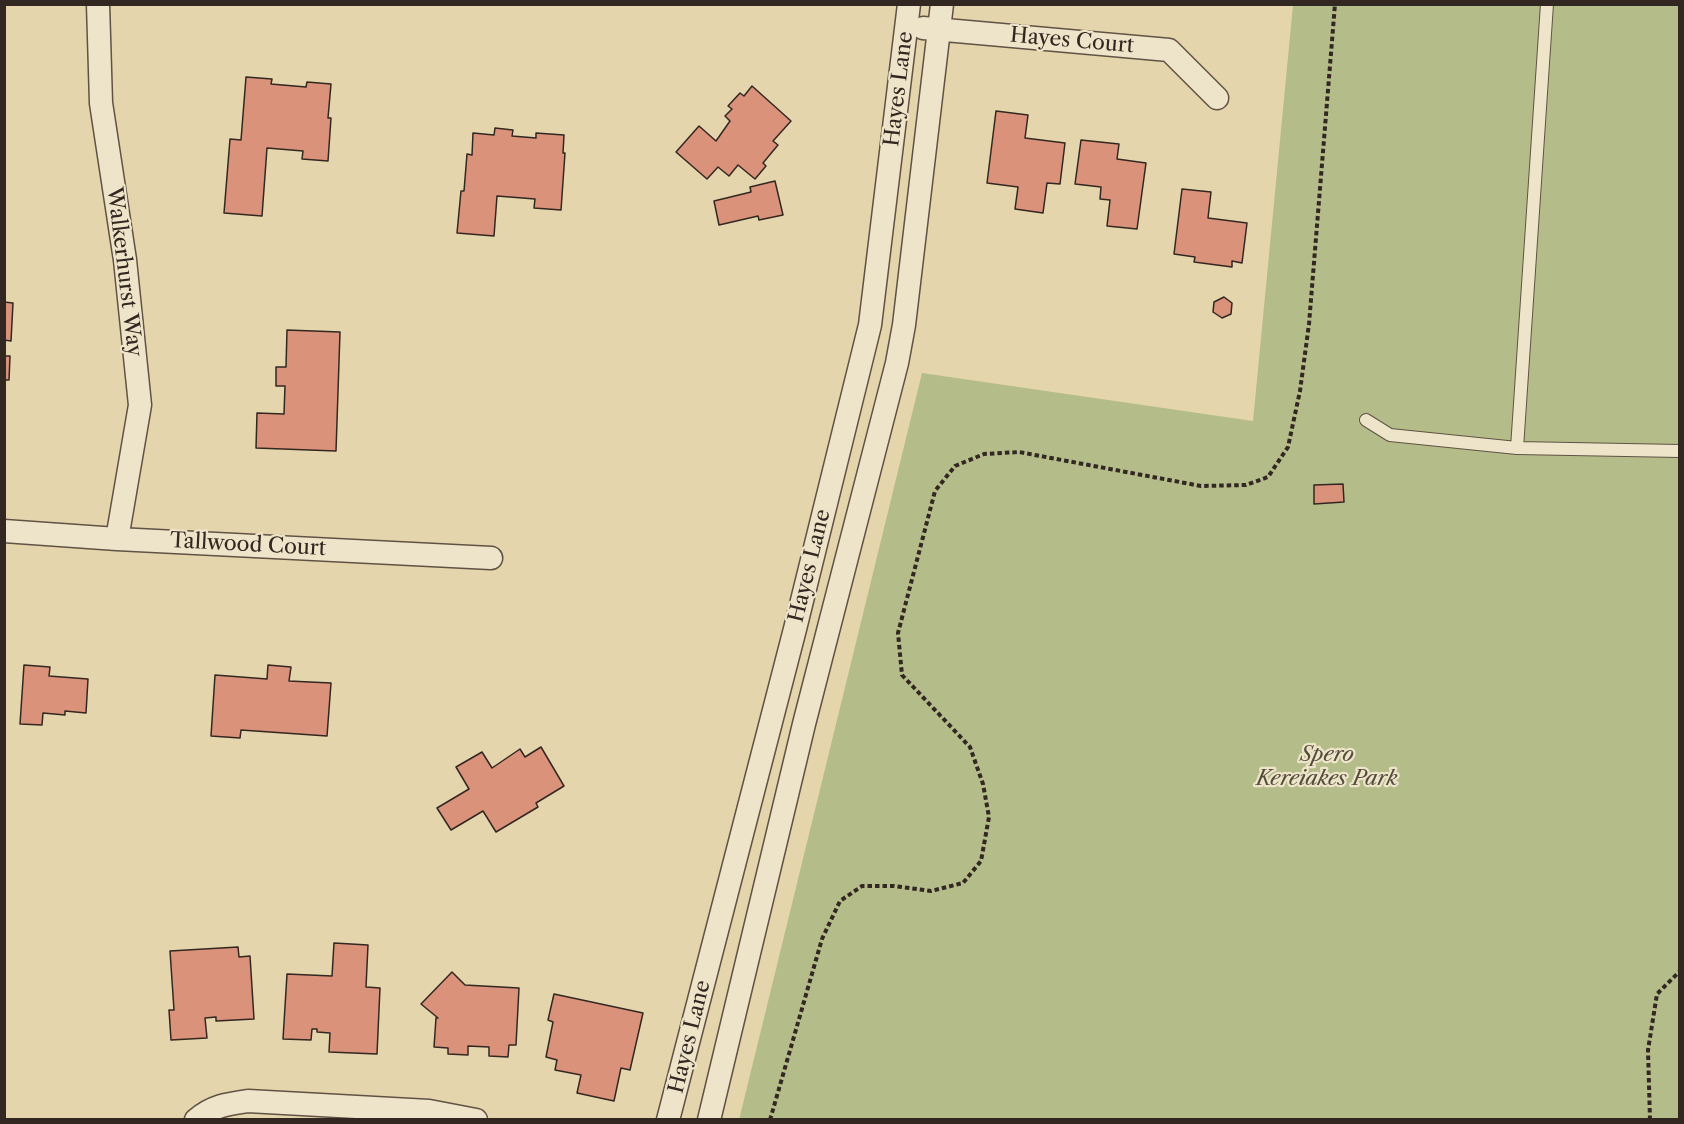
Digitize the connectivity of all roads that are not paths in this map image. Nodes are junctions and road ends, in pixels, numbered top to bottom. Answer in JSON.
{"nodes":[{"id":1,"x":98,"y":4,"type":"edge"},
{"id":2,"x":909,"y":4,"type":"edge"},
{"id":3,"x":942,"y":4,"type":"edge"},
{"id":4,"x":1547,"y":4,"type":"edge"},
{"id":5,"x":907,"y":27,"type":"junction"},
{"id":6,"x":939,"y":30,"type":"junction"},
{"id":7,"x":1217,"y":98,"type":"dead end"},
{"id":8,"x":1366,"y":420,"type":"dead end"},
{"id":9,"x":1517,"y":448,"type":"junction"},
{"id":10,"x":1680,"y":452,"type":"edge"},
{"id":11,"x":4,"y":531,"type":"edge"},
{"id":12,"x":117,"y":539,"type":"junction"},
{"id":13,"x":491,"y":558,"type":"dead end"},
{"id":14,"x":196,"y":1119,"type":"edge"},
{"id":15,"x":476,"y":1119,"type":"edge"},
{"id":16,"x":668,"y":1119,"type":"edge"},
{"id":17,"x":709,"y":1119,"type":"edge"}],
"edges":[{"from":1,"to":12,"type":"street","name":"Walkerhurst Way"},
{"from":2,"to":5,"type":"street","name":"Hayes Lane"},
{"from":3,"to":6,"type":"street","name":"Hayes Lane"},
{"from":4,"to":9,"type":"lane"},
{"from":5,"to":6,"type":"street","name":"Hayes Court"},
{"from":5,"to":16,"type":"street","name":"Hayes Lane"},
{"from":6,"to":7,"type":"street","name":"Hayes Court"},
{"from":6,"to":17,"type":"street","name":"Hayes Lane"},
{"from":8,"to":9,"type":"lane"},
{"from":9,"to":10,"type":"lane"},
{"from":11,"to":12,"type":"street","name":"Tallwood Court"},
{"from":12,"to":13,"type":"street","name":"Tallwood Court"},
{"from":14,"to":15,"type":"street"}]}
